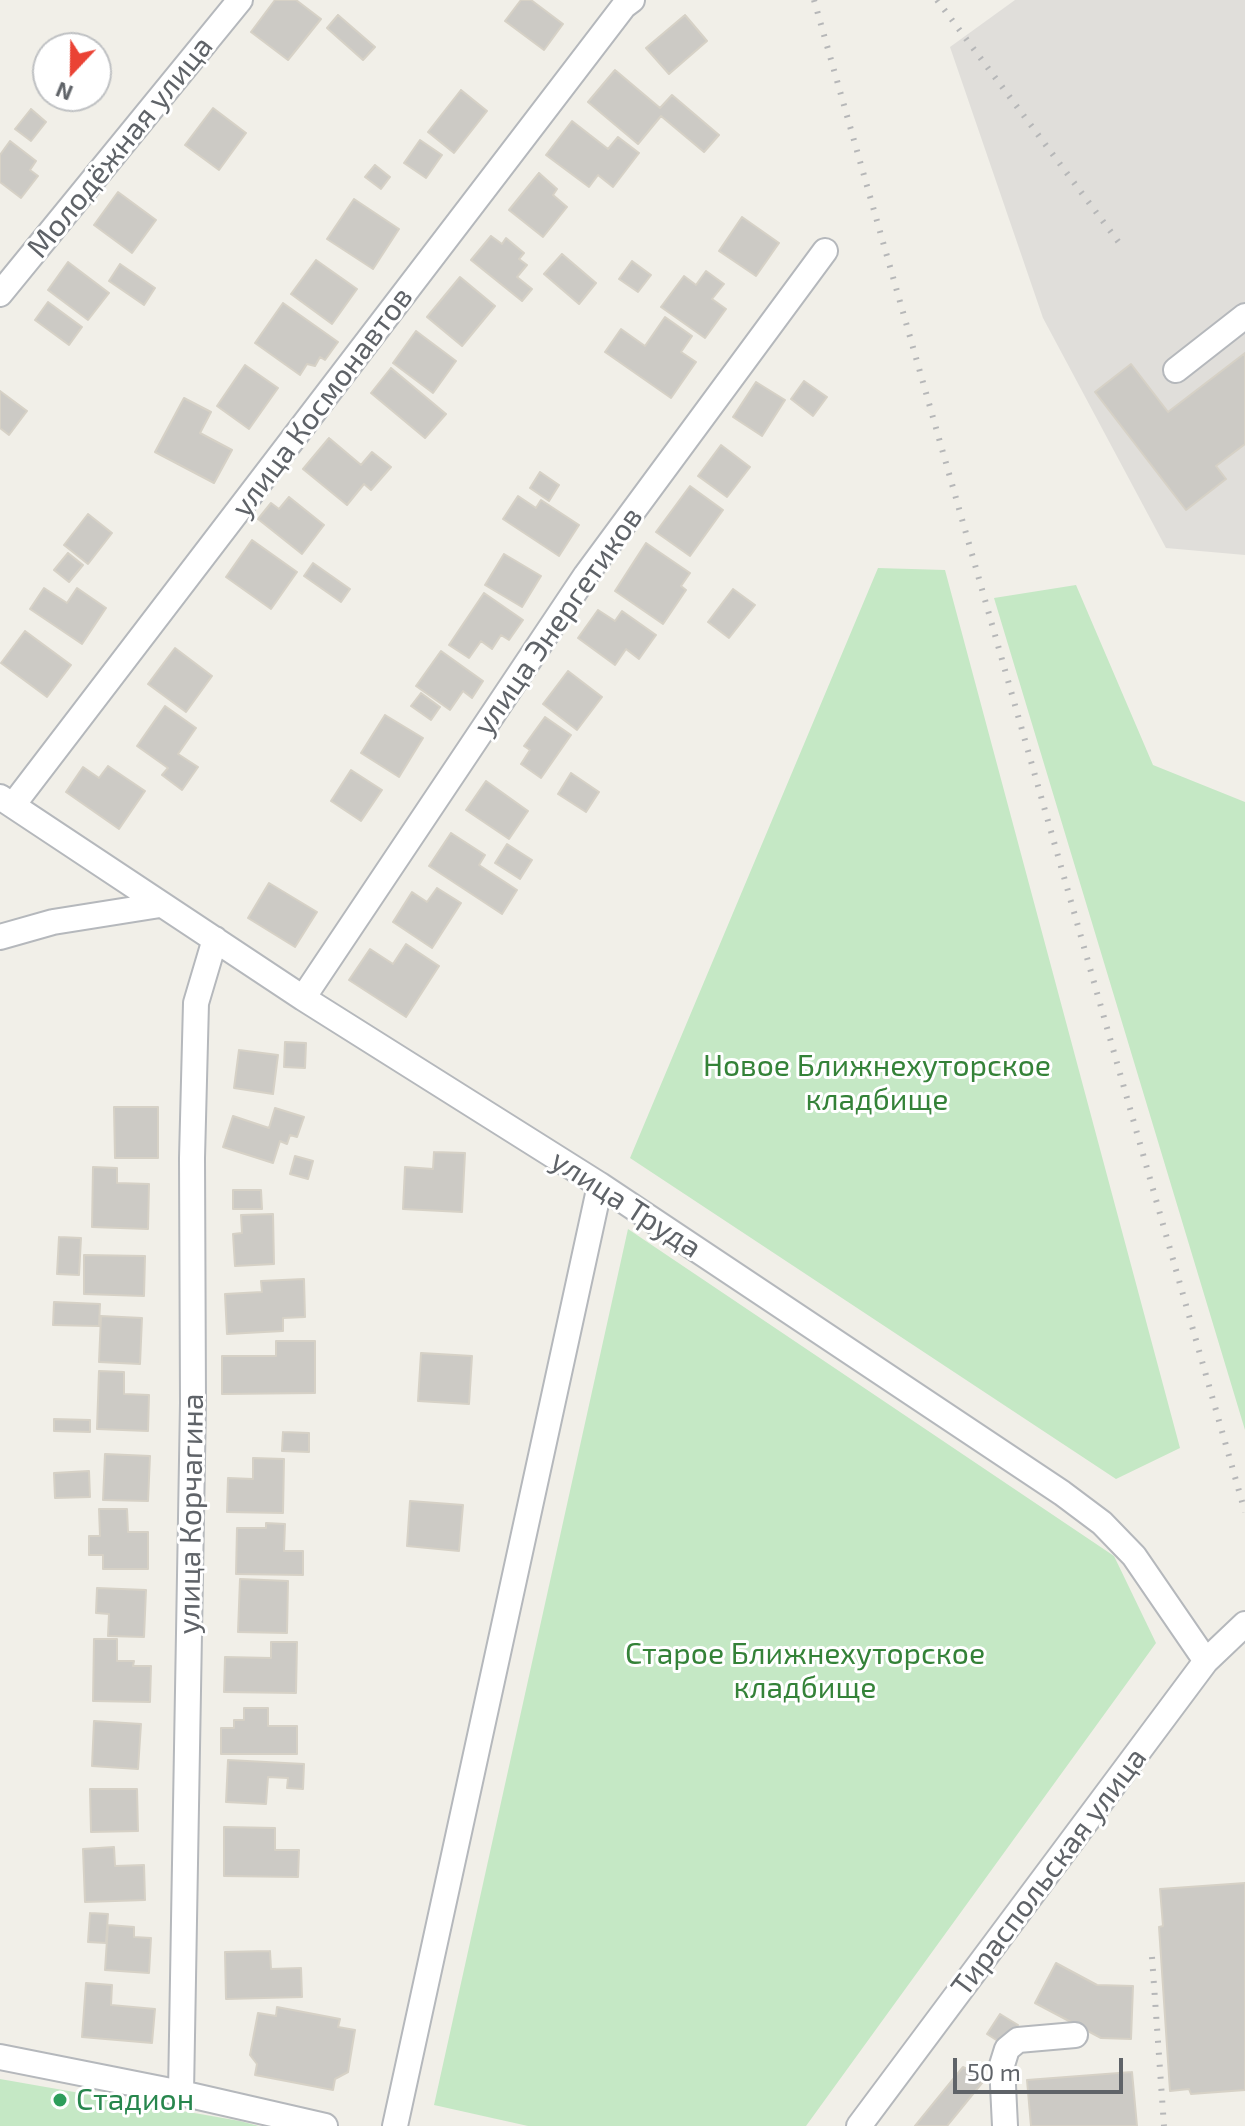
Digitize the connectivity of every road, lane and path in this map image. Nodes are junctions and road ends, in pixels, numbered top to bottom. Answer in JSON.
{"nodes":[{"id":1,"x":240,"y":0,"type":"edge"},
{"id":2,"x":632,"y":0,"type":"edge"},
{"id":3,"x":825,"y":251,"type":"dead end"},
{"id":4,"x":0,"y":294,"type":"edge"},
{"id":5,"x":1245,"y":316,"type":"edge"},
{"id":6,"x":1176,"y":370,"type":"dead end"},
{"id":7,"x":6,"y":801,"type":"edge"},
{"id":8,"x":160,"y":905,"type":"junction"},
{"id":9,"x":0,"y":937,"type":"edge"},
{"id":10,"x":215,"y":939,"type":"junction"},
{"id":11,"x":303,"y":998,"type":"junction"},
{"id":12,"x":600,"y":1185,"type":"junction"},
{"id":13,"x":1245,"y":1624,"type":"edge"},
{"id":14,"x":1206,"y":1661,"type":"junction"},
{"id":15,"x":1075,"y":2035,"type":"dead end"},
{"id":16,"x":0,"y":2057,"type":"edge"},
{"id":17,"x":181,"y":2093,"type":"junction"},
{"id":18,"x":325,"y":2126,"type":"edge"},
{"id":19,"x":395,"y":2126,"type":"edge"},
{"id":20,"x":859,"y":2126,"type":"edge"},
{"id":21,"x":1005,"y":2126,"type":"edge"}],
"edges":[{"from":1,"to":4,"type":"street","name":"Молодёжная улица"},
{"from":2,"to":7,"type":"street","name":"улица Космонавтов"},
{"from":3,"to":11,"type":"street","name":"улица Энергетиков"},
{"from":5,"to":6,"type":"street"},
{"from":7,"to":8,"type":"street","name":"улица Труда"},
{"from":8,"to":9,"type":"street"},
{"from":8,"to":10,"type":"street","name":"улица Труда"},
{"from":10,"to":11,"type":"street","name":"улица Труда"},
{"from":10,"to":17,"type":"street","name":"улица Корчагина"},
{"from":11,"to":12,"type":"street","name":"улица Труда"},
{"from":12,"to":14,"type":"street","name":"улица Труда"},
{"from":12,"to":19,"type":"street"},
{"from":13,"to":14,"type":"street","name":"Тираспольская улица"},
{"from":14,"to":20,"type":"street","name":"Тираспольская улица"},
{"from":15,"to":21,"type":"street"},
{"from":16,"to":17,"type":"street"},
{"from":17,"to":18,"type":"street"}]}
